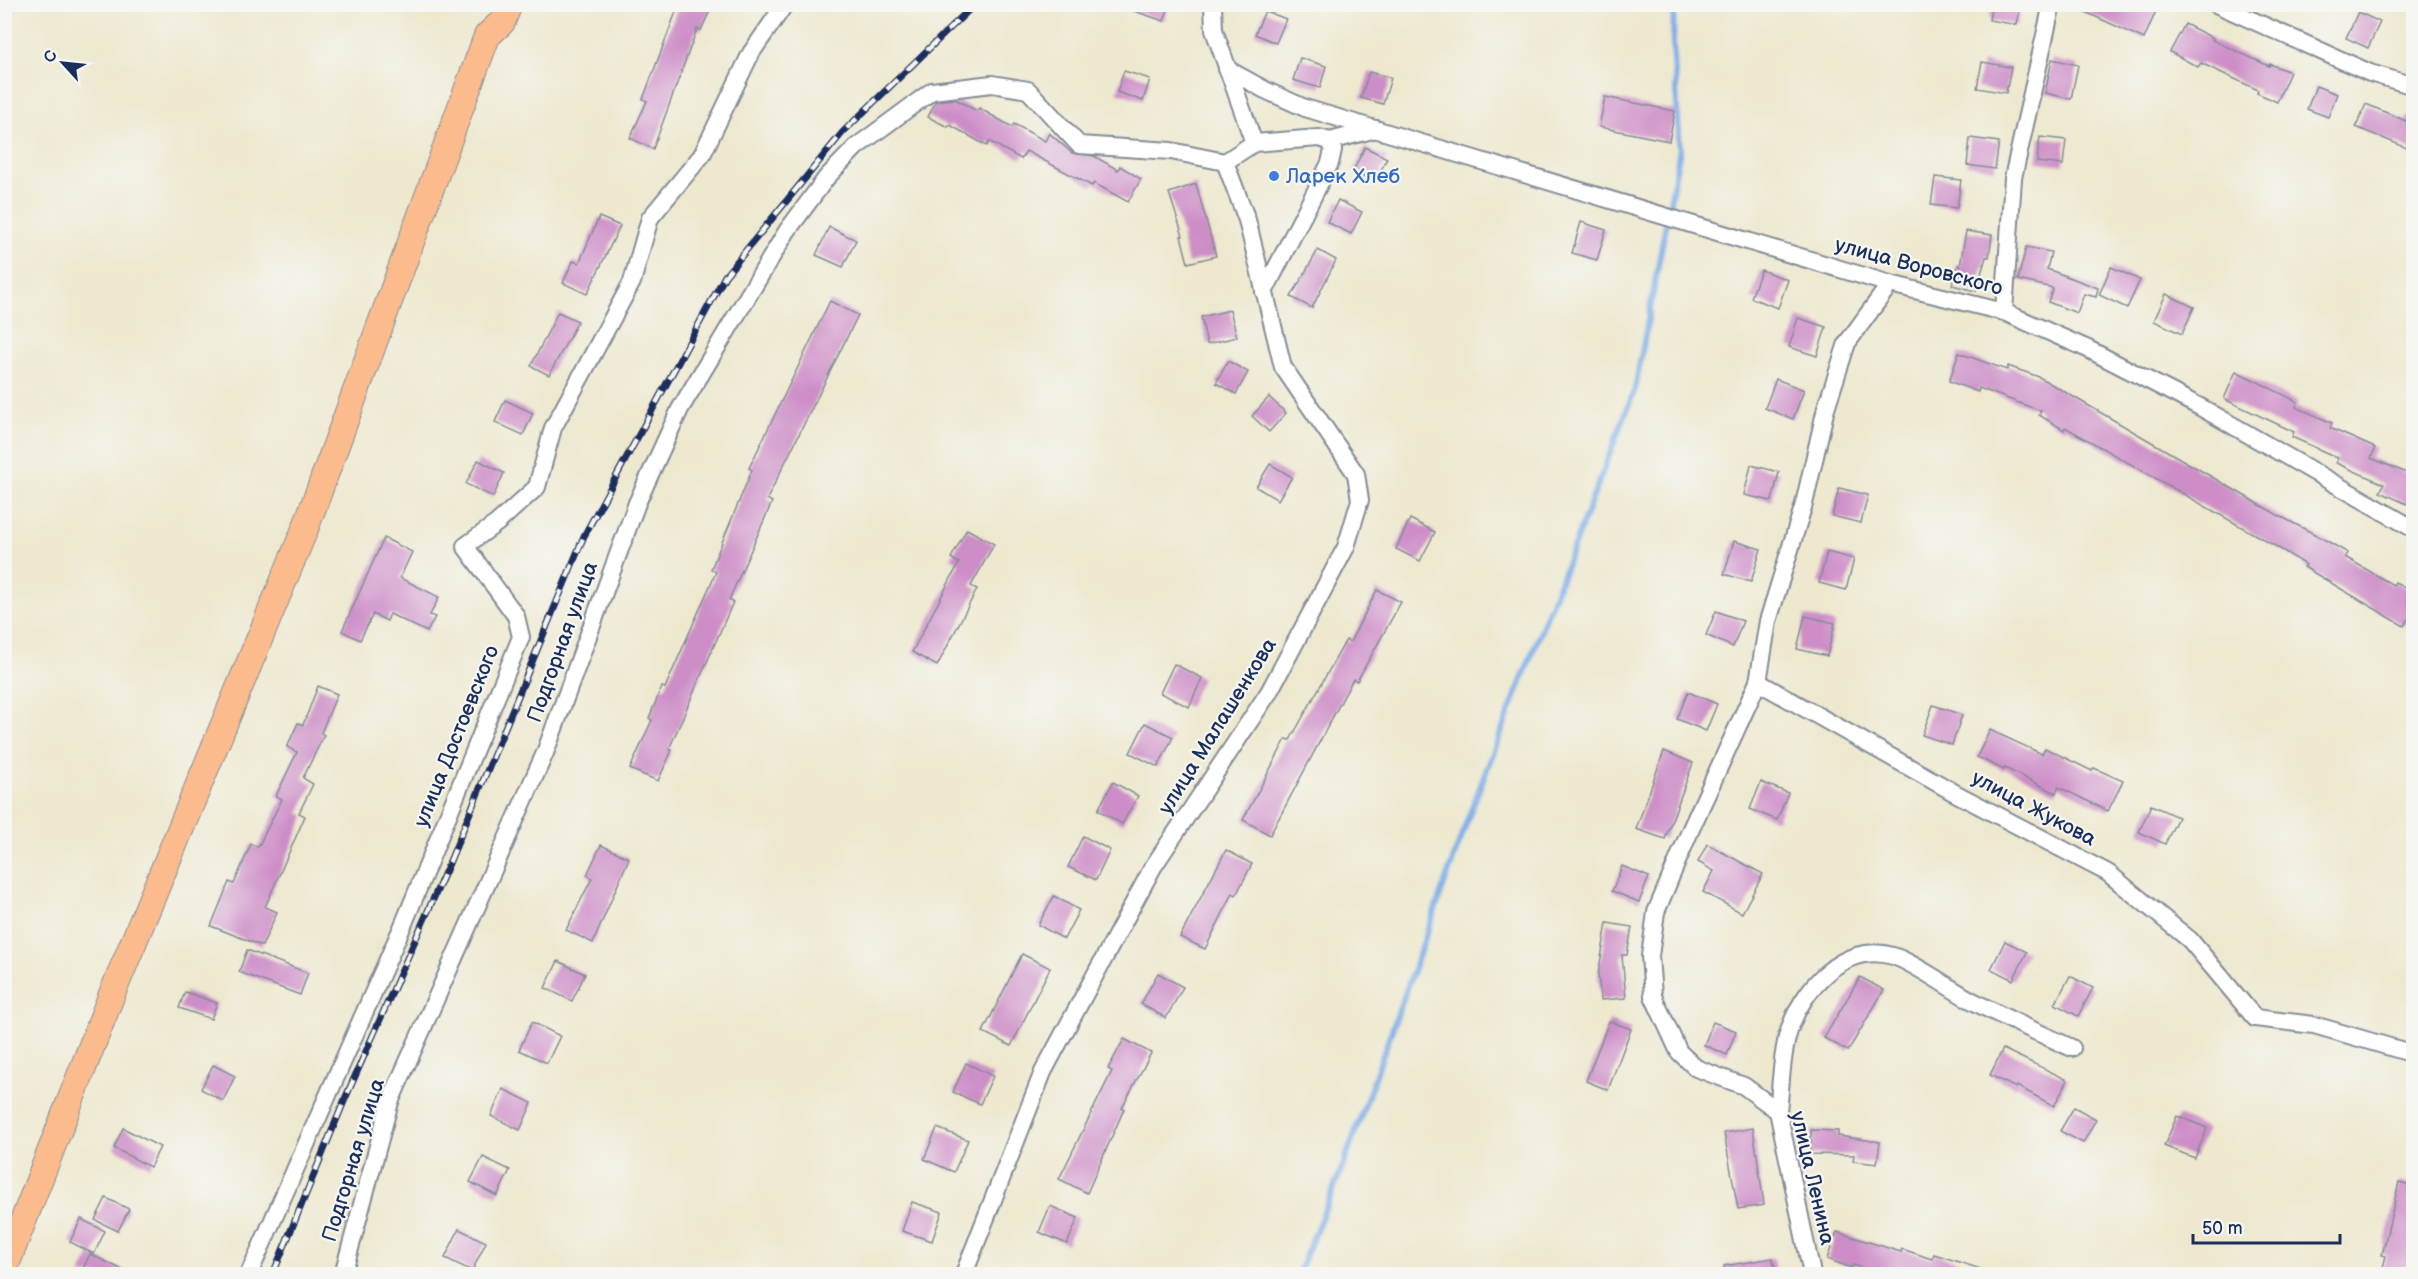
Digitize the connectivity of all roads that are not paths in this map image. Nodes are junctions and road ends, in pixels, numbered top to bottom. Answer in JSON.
{"nodes":[{"id":1,"x":509,"y":4,"type":"edge"},
{"id":2,"x":785,"y":4,"type":"edge"},
{"id":3,"x":1213,"y":4,"type":"edge"},
{"id":4,"x":2052,"y":4,"type":"edge"},
{"id":5,"x":2216,"y":4,"type":"edge"},
{"id":6,"x":1227,"y":69,"type":"junction"},
{"id":7,"x":2414,"y":86,"type":"edge"},
{"id":8,"x":1380,"y":128,"type":"junction"},
{"id":9,"x":1330,"y":141,"type":"junction"},
{"id":10,"x":1254,"y":143,"type":"junction"},
{"id":11,"x":1225,"y":162,"type":"junction"},
{"id":12,"x":1890,"y":284,"type":"junction"},
{"id":13,"x":1264,"y":292,"type":"junction"},
{"id":14,"x":2004,"y":312,"type":"junction"},
{"id":15,"x":2414,"y":529,"type":"edge"},
{"id":16,"x":1758,"y":682,"type":"junction"},
{"id":17,"x":2072,"y":1048,"type":"dead end"},
{"id":18,"x":2414,"y":1054,"type":"edge"},
{"id":19,"x":1778,"y":1111,"type":"junction"},
{"id":20,"x":4,"y":1270,"type":"edge"},
{"id":21,"x":249,"y":1275,"type":"edge"},
{"id":22,"x":343,"y":1275,"type":"edge"},
{"id":23,"x":964,"y":1275,"type":"edge"},
{"id":24,"x":1812,"y":1275,"type":"edge"}],
"edges":[{"from":1,"to":20,"type":"main road"},
{"from":2,"to":21,"type":"street","name":"улица Достоевского"},
{"from":3,"to":6,"type":"street"},
{"from":4,"to":14,"type":"street"},
{"from":5,"to":7,"type":"street"},
{"from":6,"to":8,"type":"street","name":"улица Воровского"},
{"from":6,"to":10,"type":"street"},
{"from":8,"to":9,"type":"street"},
{"from":8,"to":12,"type":"street","name":"улица Воровского"},
{"from":9,"to":10,"type":"street"},
{"from":9,"to":13,"type":"street"},
{"from":10,"to":11,"type":"street"},
{"from":11,"to":13,"type":"street","name":"улица Малашенкова"},
{"from":11,"to":22,"type":"street","name":"Подгорная улица"},
{"from":12,"to":14,"type":"street","name":"улица Воровского"},
{"from":12,"to":16,"type":"street"},
{"from":13,"to":23,"type":"street","name":"улица Малашенкова"},
{"from":14,"to":15,"type":"street","name":"улица Воровского"},
{"from":16,"to":18,"type":"street","name":"улица Жукова"},
{"from":16,"to":19,"type":"street","name":"улица Ленина"},
{"from":17,"to":19,"type":"street"},
{"from":19,"to":24,"type":"street","name":"улица Ленина"}]}
